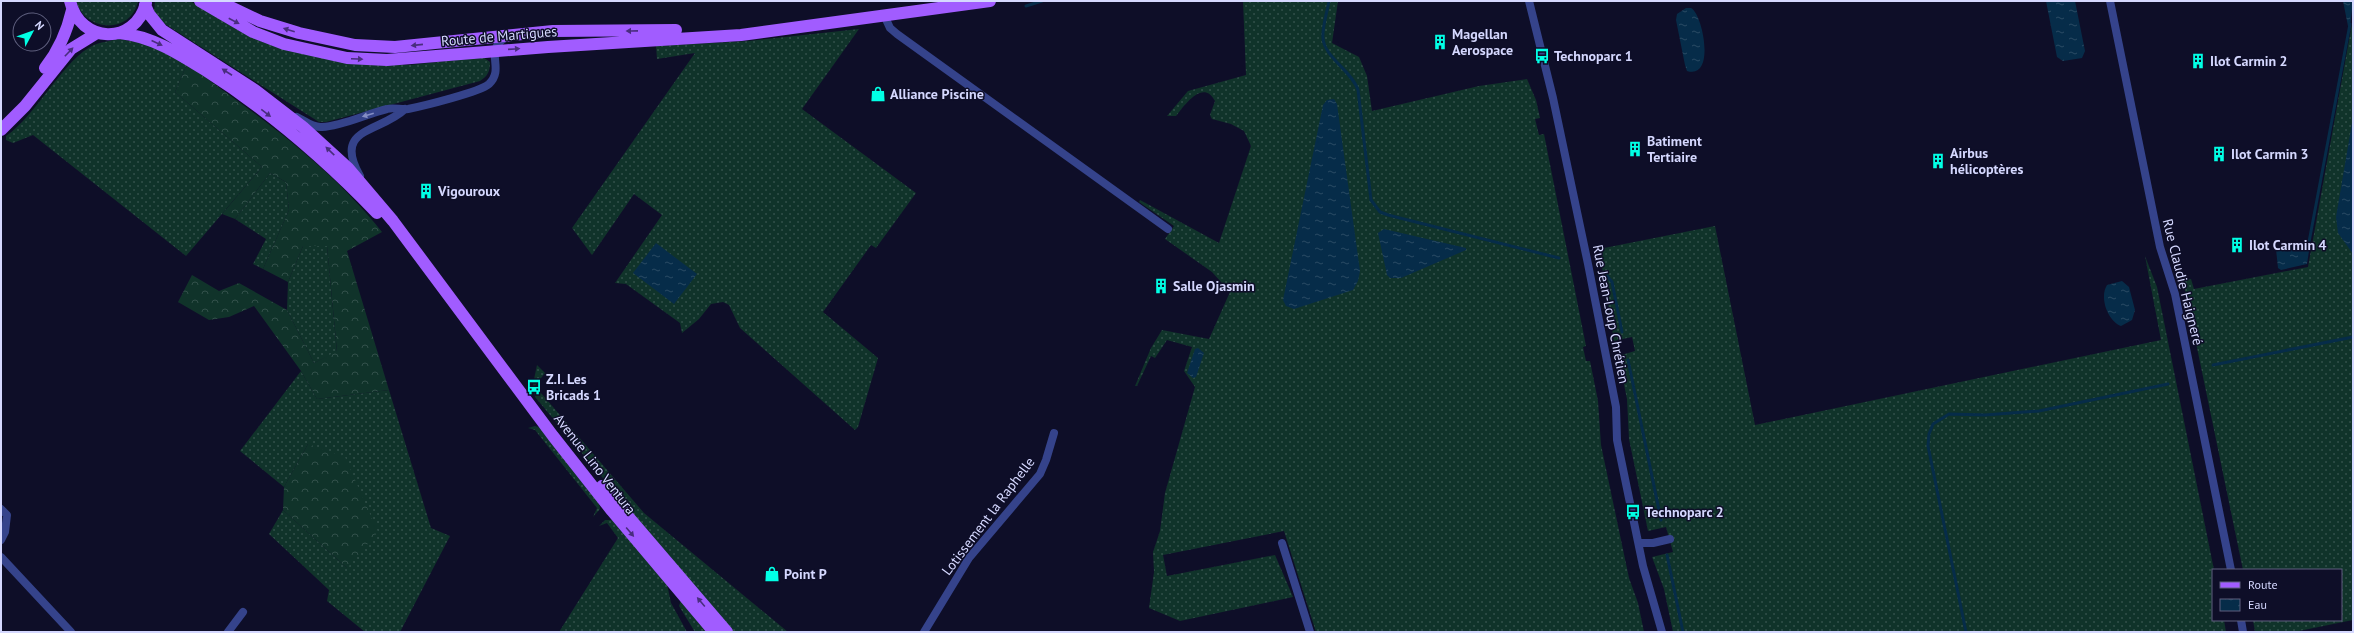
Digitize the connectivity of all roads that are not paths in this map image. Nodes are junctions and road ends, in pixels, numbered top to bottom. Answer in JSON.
{"nodes":[{"id":1,"x":200,"y":1,"type":"edge"},
{"id":2,"x":218,"y":1,"type":"edge"},
{"id":3,"x":986,"y":1,"type":"edge"},
{"id":4,"x":1529,"y":1,"type":"edge"},
{"id":5,"x":2110,"y":1,"type":"edge"},
{"id":6,"x":146,"y":3,"type":"edge"},
{"id":7,"x":71,"y":6,"type":"edge"},
{"id":8,"x":884,"y":15,"type":"junction"},
{"id":9,"x":811,"y":24,"type":"junction"},
{"id":10,"x":97,"y":33,"type":"junction"},
{"id":11,"x":120,"y":33,"type":"junction"},
{"id":12,"x":512,"y":35,"type":"junction"},
{"id":13,"x":494,"y":51,"type":"junction"},
{"id":14,"x":272,"y":102,"type":"junction"},
{"id":15,"x":405,"y":109,"type":"junction"},
{"id":16,"x":4,"y":127,"type":"edge"},
{"id":17,"x":369,"y":191,"type":"junction"},
{"id":18,"x":1168,"y":229,"type":"dead end"},
{"id":19,"x":451,"y":301,"type":"junction"},
{"id":20,"x":534,"y":410,"type":"junction"},
{"id":21,"x":1054,"y":433,"type":"dead end"},
{"id":22,"x":1,"y":510,"type":"edge"},
{"id":23,"x":1670,"y":539,"type":"dead end"},
{"id":24,"x":1,"y":540,"type":"edge"},
{"id":25,"x":1639,"y":542,"type":"junction"},
{"id":26,"x":1282,"y":543,"type":"dead end"},
{"id":27,"x":1,"y":557,"type":"edge"},
{"id":28,"x":2231,"y":569,"type":"edge"},
{"id":29,"x":243,"y":612,"type":"dead end"},
{"id":30,"x":2241,"y":621,"type":"edge"},
{"id":31,"x":71,"y":632,"type":"edge"},
{"id":32,"x":228,"y":632,"type":"edge"},
{"id":33,"x":714,"y":632,"type":"edge"},
{"id":34,"x":727,"y":632,"type":"edge"},
{"id":35,"x":924,"y":632,"type":"edge"},
{"id":36,"x":1310,"y":632,"type":"edge"},
{"id":37,"x":1662,"y":632,"type":"edge"},
{"id":38,"x":2243,"y":632,"type":"edge"}],
"edges":[{"from":1,"to":13,"type":"main road","name":"Route de Martigues","one_way":true},
{"from":12,"to":2,"type":"main road","name":"Route de Martigues","one_way":true},
{"from":3,"to":8,"type":"main road","name":"Route de Martigues"},
{"from":4,"to":25,"type":"street","name":"Rue Jean-Loup Chrétien"},
{"from":5,"to":28,"type":"street","name":"Rue Claudie Haigneré"},
{"from":6,"to":11,"type":"main road"},
{"from":14,"to":6,"type":"main road","one_way":true},
{"from":7,"to":10,"type":"main road"},
{"from":7,"to":16,"type":"main road"},
{"from":8,"to":9,"type":"main road","name":"Route de Martigues"},
{"from":8,"to":18,"type":"street"},
{"from":9,"to":12,"type":"main road","name":"Route de Martigues","one_way":true},
{"from":13,"to":9,"type":"main road","name":"Route de Martigues","one_way":true},
{"from":10,"to":11,"type":"main road"},
{"from":16,"to":10,"type":"main road","one_way":true},
{"from":11,"to":19,"type":"main road","one_way":true},
{"from":12,"to":13,"type":"street"},
{"from":13,"to":15,"type":"street"},
{"from":15,"to":14,"type":"street","one_way":true},
{"from":17,"to":14,"type":"main road","one_way":true},
{"from":15,"to":17,"type":"street"},
{"from":17,"to":19,"type":"main road"},
{"from":19,"to":20,"type":"main road"},
{"from":20,"to":33,"type":"main road","name":"Avenue Lino Ventura","one_way":true},
{"from":34,"to":20,"type":"main road","name":"Avenue Lino Ventura","one_way":true},
{"from":21,"to":35,"type":"street","name":"Lotissement la Raphelle"},
{"from":22,"to":24,"type":"street"},
{"from":23,"to":25,"type":"street"},
{"from":25,"to":37,"type":"street","name":"Rue Jean-Loup Chrétien"},
{"from":26,"to":36,"type":"street"},
{"from":27,"to":31,"type":"street"},
{"from":29,"to":32,"type":"street"},
{"from":30,"to":38,"type":"street"}]}
